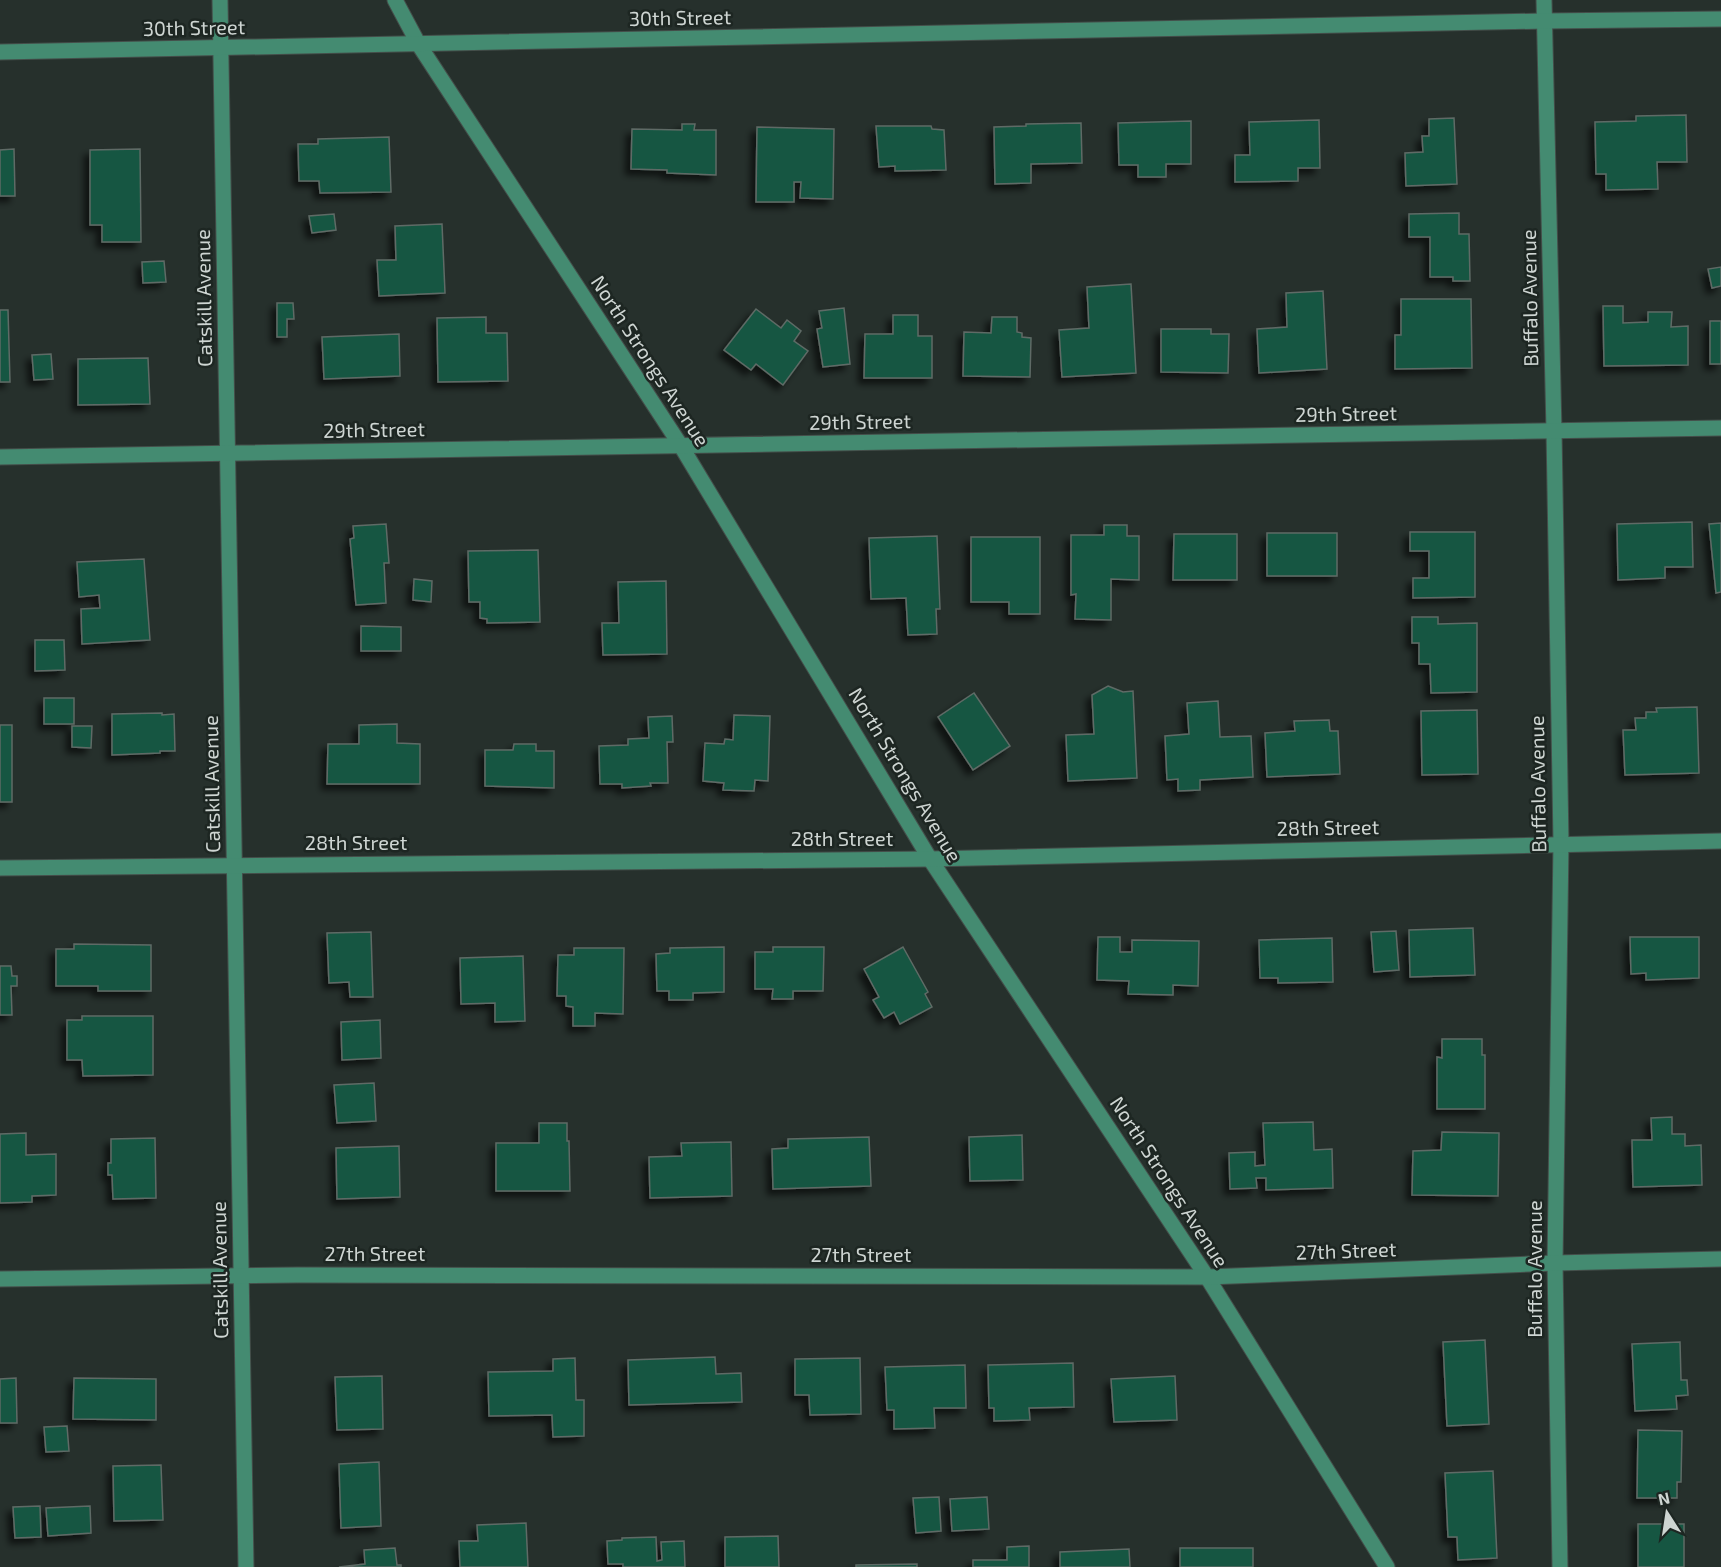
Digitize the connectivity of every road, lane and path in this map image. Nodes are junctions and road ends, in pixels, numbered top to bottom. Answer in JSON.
{"nodes":[{"id":1,"x":220,"y":0,"type":"edge"},
{"id":2,"x":395,"y":0,"type":"edge"},
{"id":3,"x":1544,"y":0,"type":"edge"},
{"id":4,"x":1721,"y":19,"type":"edge"},
{"id":5,"x":1544,"y":21,"type":"junction"},
{"id":6,"x":420,"y":45,"type":"junction"},
{"id":7,"x":221,"y":48,"type":"junction"},
{"id":8,"x":0,"y":52,"type":"edge"},
{"id":9,"x":1721,"y":428,"type":"edge"},
{"id":10,"x":1554,"y":431,"type":"junction"},
{"id":11,"x":681,"y":446,"type":"junction"},
{"id":12,"x":228,"y":453,"type":"junction"},
{"id":13,"x":0,"y":457,"type":"edge"},
{"id":14,"x":1721,"y":841,"type":"edge"},
{"id":15,"x":1561,"y":843,"type":"junction"},
{"id":16,"x":930,"y":859,"type":"junction"},
{"id":17,"x":235,"y":864,"type":"junction"},
{"id":18,"x":0,"y":868,"type":"edge"},
{"id":19,"x":1721,"y":1259,"type":"edge"},
{"id":20,"x":1555,"y":1263,"type":"junction"},
{"id":21,"x":242,"y":1275,"type":"junction"},
{"id":22,"x":1207,"y":1277,"type":"junction"},
{"id":23,"x":0,"y":1279,"type":"edge"},
{"id":24,"x":246,"y":1567,"type":"edge"},
{"id":25,"x":1387,"y":1567,"type":"edge"},
{"id":26,"x":1560,"y":1567,"type":"edge"}],
"edges":[{"from":1,"to":7,"type":"street","name":"Catskill Avenue"},
{"from":2,"to":6,"type":"street","name":"North Strongs Avenue"},
{"from":3,"to":5,"type":"street","name":"Buffalo Avenue"},
{"from":4,"to":5,"type":"street","name":"30th Street"},
{"from":5,"to":6,"type":"street","name":"30th Street"},
{"from":5,"to":10,"type":"street","name":"Buffalo Avenue"},
{"from":6,"to":7,"type":"street","name":"30th Street"},
{"from":6,"to":11,"type":"street","name":"North Strongs Avenue"},
{"from":7,"to":8,"type":"street","name":"30th Street"},
{"from":7,"to":12,"type":"street","name":"Catskill Avenue"},
{"from":9,"to":10,"type":"street","name":"29th Street"},
{"from":10,"to":11,"type":"street","name":"29th Street"},
{"from":10,"to":15,"type":"street","name":"Buffalo Avenue"},
{"from":11,"to":12,"type":"street","name":"29th Street"},
{"from":11,"to":16,"type":"street","name":"North Strongs Avenue"},
{"from":12,"to":13,"type":"street","name":"29th Street"},
{"from":12,"to":17,"type":"street","name":"Catskill Avenue"},
{"from":14,"to":15,"type":"street","name":"28th Street"},
{"from":15,"to":16,"type":"street","name":"28th Street"},
{"from":15,"to":20,"type":"street","name":"Buffalo Avenue"},
{"from":16,"to":17,"type":"street","name":"28th Street"},
{"from":16,"to":22,"type":"street","name":"North Strongs Avenue"},
{"from":17,"to":18,"type":"street","name":"28th Street"},
{"from":17,"to":21,"type":"street","name":"Catskill Avenue"},
{"from":19,"to":20,"type":"street","name":"27th Street"},
{"from":20,"to":22,"type":"street","name":"27th Street"},
{"from":20,"to":26,"type":"street","name":"Buffalo Avenue"},
{"from":21,"to":22,"type":"street","name":"27th Street"},
{"from":21,"to":23,"type":"street","name":"27th Street"},
{"from":21,"to":24,"type":"street","name":"Catskill Avenue"},
{"from":22,"to":25,"type":"street","name":"North Strongs Avenue"}]}
